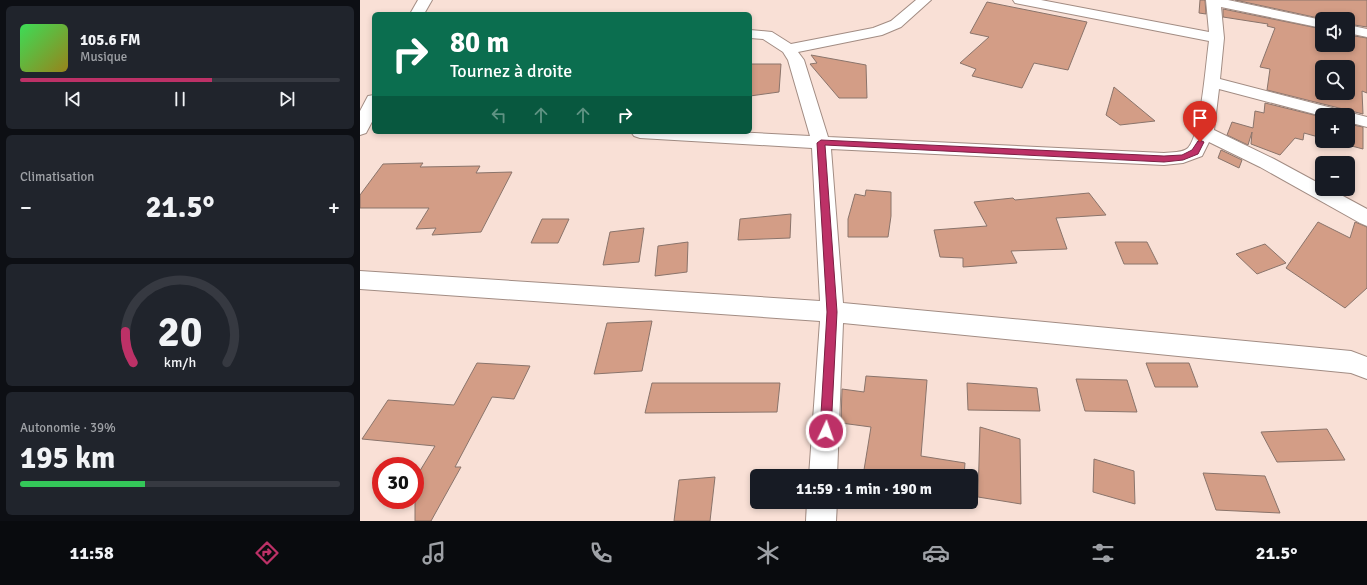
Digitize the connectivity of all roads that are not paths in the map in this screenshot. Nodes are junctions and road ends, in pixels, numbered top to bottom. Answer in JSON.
{"nodes":[{"id":1,"x":424,"y":0,"type":"edge"},
{"id":2,"x":924,"y":0,"type":"edge"},
{"id":3,"x":1020,"y":0,"type":"edge"},
{"id":4,"x":1213,"y":1,"type":"edge"},
{"id":5,"x":418,"y":12,"type":"edge"},
{"id":6,"x":1315,"y":23,"type":"edge"},
{"id":7,"x":1355,"y":30,"type":"edge"},
{"id":8,"x":1367,"y":33,"type":"edge"},
{"id":9,"x":752,"y":34,"type":"edge"},
{"id":10,"x":1217,"y":38,"type":"junction"},
{"id":11,"x":788,"y":50,"type":"junction"},
{"id":12,"x":1211,"y":82,"type":"junction"},
{"id":13,"x":372,"y":106,"type":"edge"},
{"id":14,"x":1315,"y":109,"type":"edge"},
{"id":15,"x":1355,"y":119,"type":"edge"},
{"id":16,"x":1367,"y":122,"type":"edge"},
{"id":17,"x":366,"y":123,"type":"edge"},
{"id":18,"x":1205,"y":133,"type":"junction"},
{"id":19,"x":673,"y":134,"type":"edge"},
{"id":20,"x":821,"y":143,"type":"junction"},
{"id":21,"x":1367,"y":218,"type":"edge"},
{"id":22,"x":360,"y":280,"type":"edge"},
{"id":23,"x":832,"y":312,"type":"junction"},
{"id":24,"x":1367,"y":368,"type":"edge"},
{"id":25,"x":823,"y":469,"type":"edge"},
{"id":26,"x":822,"y":509,"type":"edge"},
{"id":27,"x":821,"y":521,"type":"edge"}],
"edges":[{"from":1,"to":5,"type":"street"},
{"from":2,"to":11,"type":"street"},
{"from":3,"to":10,"type":"street"},
{"from":4,"to":6,"type":"street"},
{"from":4,"to":10,"type":"street"},
{"from":7,"to":8,"type":"street"},
{"from":9,"to":11,"type":"street"},
{"from":10,"to":12,"type":"street"},
{"from":11,"to":20,"type":"street"},
{"from":12,"to":14,"type":"street"},
{"from":12,"to":18,"type":"street"},
{"from":13,"to":17,"type":"street"},
{"from":15,"to":16,"type":"street"},
{"from":18,"to":20,"type":"street"},
{"from":18,"to":21,"type":"street"},
{"from":19,"to":20,"type":"street"},
{"from":20,"to":23,"type":"street"},
{"from":22,"to":23,"type":"street"},
{"from":23,"to":24,"type":"street"},
{"from":23,"to":25,"type":"street"},
{"from":26,"to":27,"type":"street"}]}
